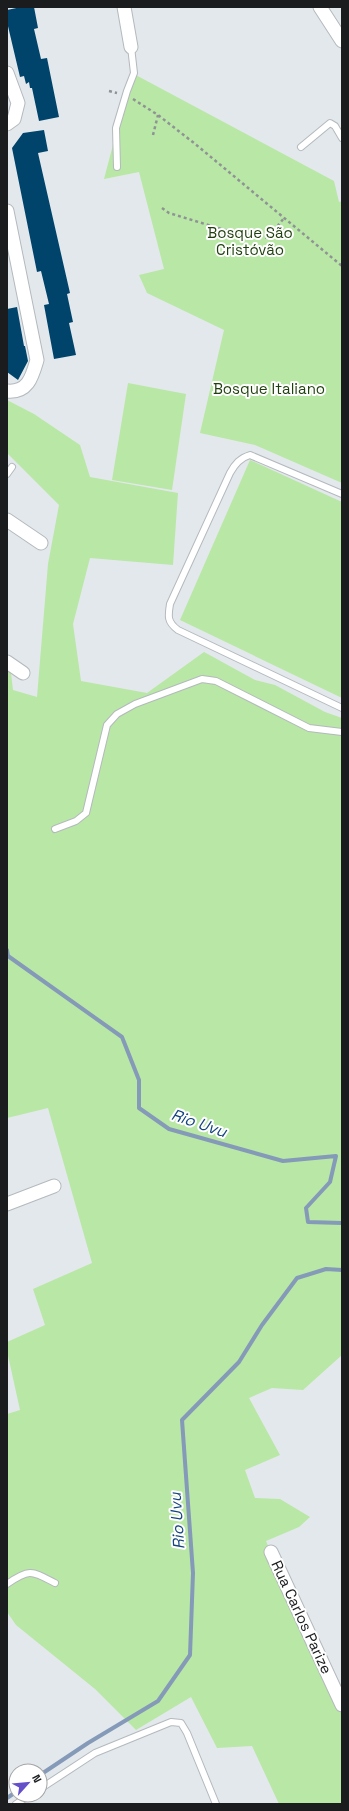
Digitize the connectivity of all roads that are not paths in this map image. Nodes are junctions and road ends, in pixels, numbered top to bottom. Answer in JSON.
{"nodes":[{"id":1,"x":124,"y":7,"type":"edge"},
{"id":2,"x":320,"y":7,"type":"edge"},
{"id":3,"x":342,"y":41,"type":"edge"},
{"id":4,"x":131,"y":46,"type":"joint"},
{"id":5,"x":7,"y":73,"type":"edge"},
{"id":6,"x":7,"y":124,"type":"edge"},
{"id":7,"x":342,"y":138,"type":"edge"},
{"id":8,"x":301,"y":147,"type":"dead end"},
{"id":9,"x":117,"y":167,"type":"dead end"},
{"id":10,"x":8,"y":220,"type":"edge"},
{"id":11,"x":7,"y":391,"type":"edge"},
{"id":12,"x":12,"y":467,"type":"dead end"},
{"id":13,"x":7,"y":474,"type":"edge"},
{"id":14,"x":342,"y":494,"type":"edge"},
{"id":15,"x":7,"y":520,"type":"edge"},
{"id":16,"x":41,"y":543,"type":"dead end"},
{"id":17,"x":7,"y":662,"type":"edge"},
{"id":18,"x":23,"y":673,"type":"dead end"},
{"id":19,"x":342,"y":708,"type":"edge"},
{"id":20,"x":342,"y":732,"type":"edge"},
{"id":21,"x":55,"y":828,"type":"dead end"},
{"id":22,"x":54,"y":1186,"type":"dead end"},
{"id":23,"x":7,"y":1204,"type":"edge"},
{"id":24,"x":271,"y":1552,"type":"dead end"},
{"id":25,"x":56,"y":1583,"type":"dead end"},
{"id":26,"x":7,"y":1584,"type":"edge"},
{"id":27,"x":342,"y":1705,"type":"edge"},
{"id":28,"x":48,"y":1784,"type":"edge"},
{"id":29,"x":216,"y":1804,"type":"edge"}],
"edges":[{"from":1,"to":4,"type":"street"},
{"from":2,"to":3,"type":"street"},
{"from":4,"to":9,"type":"lane"},
{"from":5,"to":6,"type":"street"},
{"from":7,"to":8,"type":"lane"},
{"from":10,"to":11,"type":"street"},
{"from":12,"to":13,"type":"lane"},
{"from":14,"to":19,"type":"lane"},
{"from":15,"to":16,"type":"street"},
{"from":17,"to":18,"type":"street"},
{"from":20,"to":21,"type":"lane"},
{"from":22,"to":23,"type":"street"},
{"from":24,"to":27,"type":"street","name":"Rua Carlos Parize"},
{"from":25,"to":26,"type":"lane"},
{"from":28,"to":29,"type":"lane"}]}
